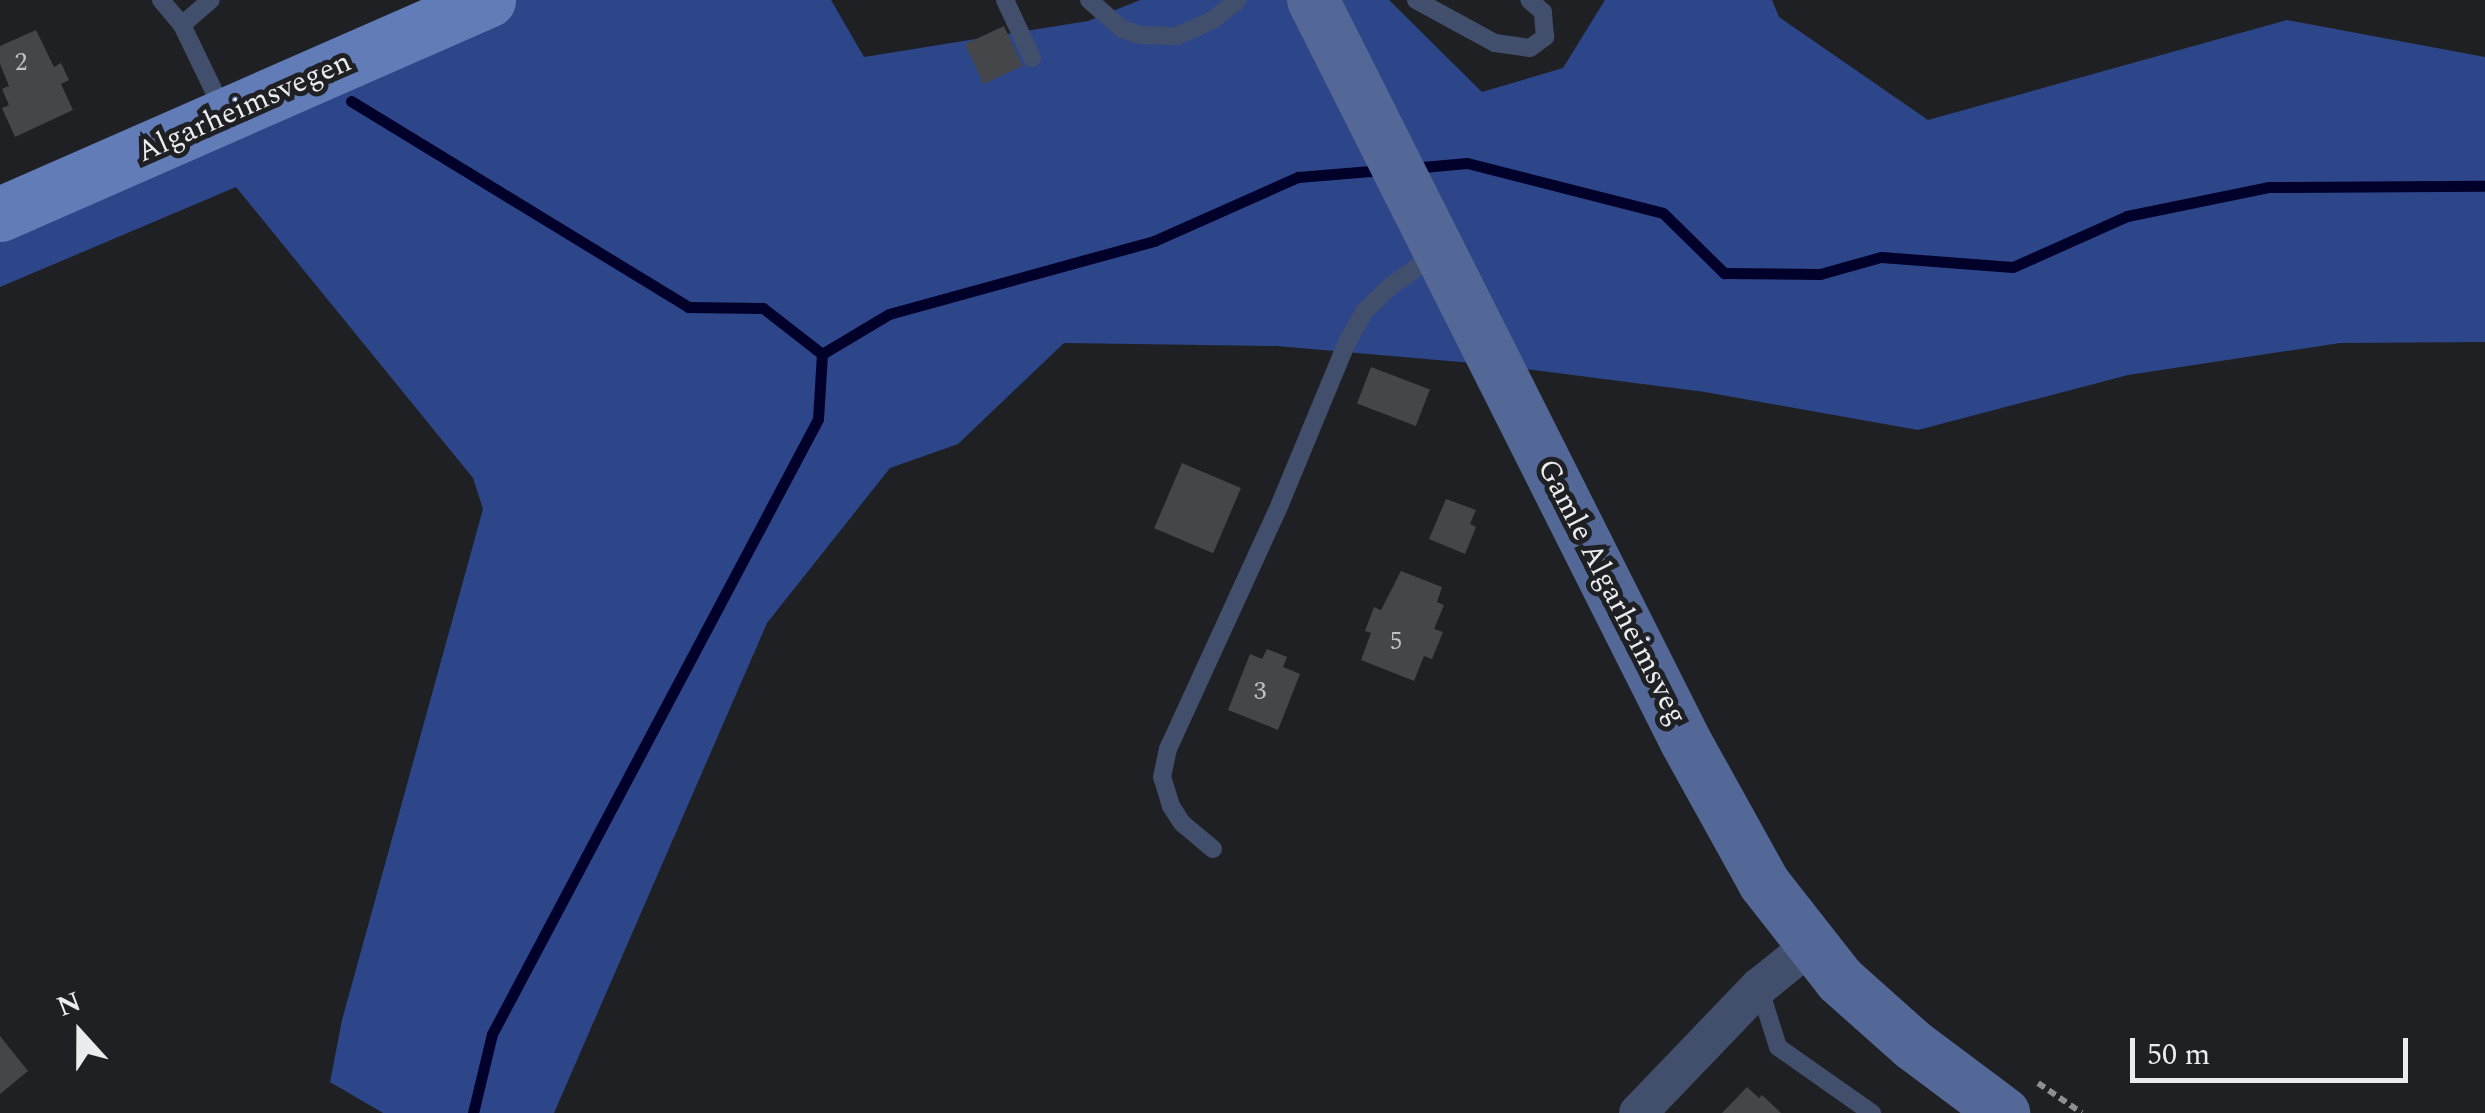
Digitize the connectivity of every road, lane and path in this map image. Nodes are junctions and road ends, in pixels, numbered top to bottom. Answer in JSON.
{"nodes":[{"id":1,"x":161,"y":0,"type":"edge"},
{"id":2,"x":211,"y":0,"type":"edge"},
{"id":3,"x":488,"y":0,"type":"edge"},
{"id":4,"x":1006,"y":0,"type":"edge"},
{"id":5,"x":1090,"y":0,"type":"edge"},
{"id":6,"x":1238,"y":0,"type":"edge"},
{"id":7,"x":1313,"y":0,"type":"edge"},
{"id":8,"x":1416,"y":0,"type":"edge"},
{"id":9,"x":1529,"y":0,"type":"edge"},
{"id":10,"x":182,"y":25,"type":"junction"},
{"id":11,"x":1032,"y":58,"type":"dead end"},
{"id":12,"x":226,"y":115,"type":"junction"},
{"id":13,"x":0,"y":214,"type":"edge"},
{"id":14,"x":1440,"y":253,"type":"junction"},
{"id":15,"x":1213,"y":849,"type":"dead end"},
{"id":16,"x":1782,"y":968,"type":"junction"},
{"id":17,"x":1638,"y":1113,"type":"edge"},
{"id":18,"x":1872,"y":1113,"type":"edge"},
{"id":19,"x":2004,"y":1113,"type":"edge"}],
"edges":[{"from":1,"to":10,"type":"lane"},
{"from":2,"to":10,"type":"lane"},
{"from":3,"to":12,"type":"main road","name":"Algarheimsvegen"},
{"from":4,"to":11,"type":"lane"},
{"from":5,"to":6,"type":"lane"},
{"from":7,"to":14,"type":"main road","name":"Gamle Algarheimsveg"},
{"from":8,"to":9,"type":"lane"},
{"from":10,"to":12,"type":"lane"},
{"from":12,"to":13,"type":"main road","name":"Algarheimsvegen"},
{"from":14,"to":15,"type":"lane"},
{"from":14,"to":16,"type":"main road","name":"Gamle Algarheimsveg"},
{"from":16,"to":17,"type":"street"},
{"from":16,"to":18,"type":"lane"},
{"from":16,"to":19,"type":"main road","name":"Gamle Algarheimsveg"}]}
